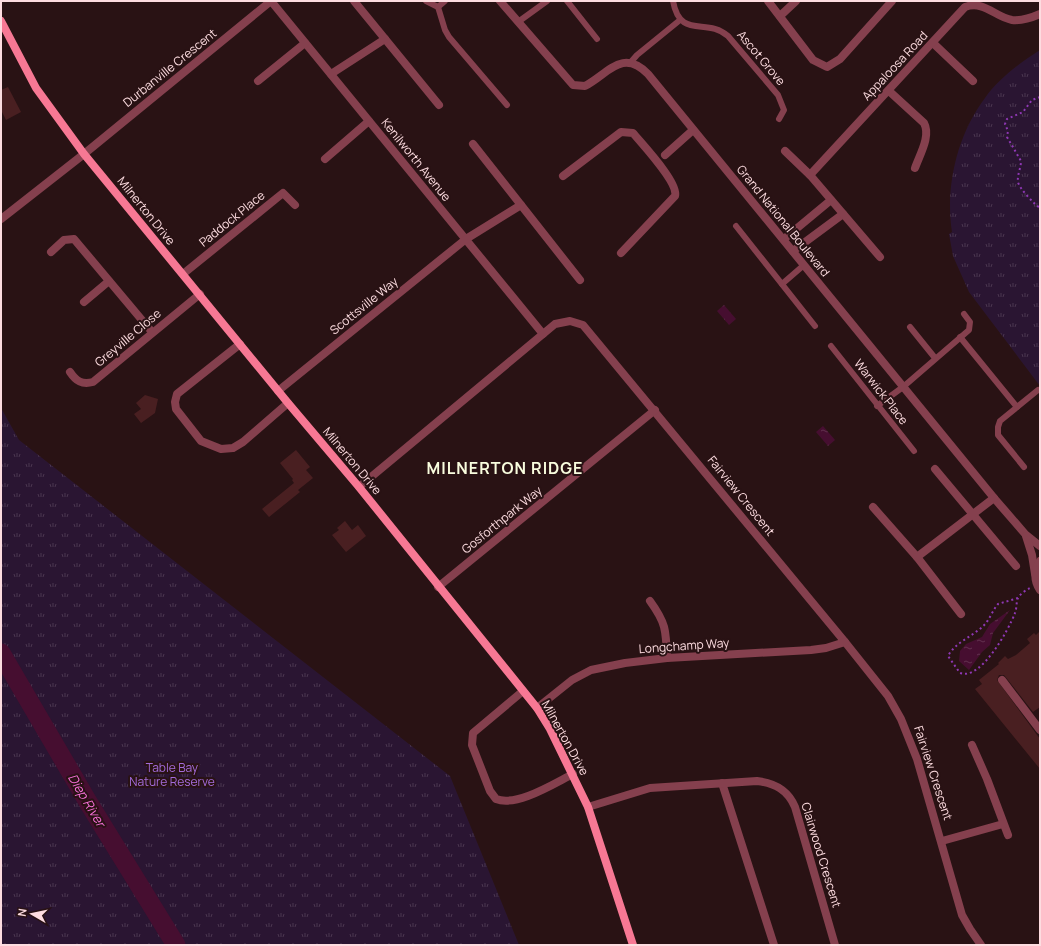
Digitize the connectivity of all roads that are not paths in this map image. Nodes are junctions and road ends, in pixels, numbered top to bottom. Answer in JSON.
{"nodes":[{"id":1,"x":271,"y":1,"type":"edge"},
{"id":2,"x":354,"y":1,"type":"edge"},
{"id":3,"x":426,"y":1,"type":"edge"},
{"id":4,"x":444,"y":1,"type":"edge"},
{"id":5,"x":500,"y":1,"type":"edge"},
{"id":6,"x":547,"y":1,"type":"edge"},
{"id":7,"x":566,"y":1,"type":"edge"},
{"id":8,"x":673,"y":1,"type":"edge"},
{"id":9,"x":768,"y":1,"type":"edge"},
{"id":10,"x":796,"y":1,"type":"edge"},
{"id":11,"x":892,"y":1,"type":"edge"},
{"id":12,"x":438,"y":7,"type":"junction"},
{"id":13,"x":1040,"y":14,"type":"edge"},
{"id":14,"x":780,"y":16,"type":"junction"},
{"id":15,"x":680,"y":20,"type":"junction"},
{"id":16,"x":1,"y":21,"type":"edge"},
{"id":17,"x":518,"y":22,"type":"junction"},
{"id":18,"x":385,"y":39,"type":"junction"},
{"id":19,"x":597,"y":39,"type":"dead end"},
{"id":20,"x":305,"y":43,"type":"junction"},
{"id":21,"x":933,"y":43,"type":"junction"},
{"id":22,"x":630,"y":63,"type":"junction"},
{"id":23,"x":331,"y":74,"type":"junction"},
{"id":24,"x":258,"y":81,"type":"dead end"},
{"id":25,"x":973,"y":81,"type":"dead end"},
{"id":26,"x":889,"y":91,"type":"junction"},
{"id":27,"x":439,"y":105,"type":"dead end"},
{"id":28,"x":507,"y":105,"type":"dead end"},
{"id":29,"x":779,"y":120,"type":"dead end"},
{"id":30,"x":369,"y":121,"type":"junction"},
{"id":31,"x":694,"y":130,"type":"junction"},
{"id":32,"x":473,"y":144,"type":"dead end"},
{"id":33,"x":785,"y":151,"type":"dead end"},
{"id":34,"x":84,"y":154,"type":"junction"},
{"id":35,"x":665,"y":155,"type":"joint"},
{"id":36,"x":655,"y":159,"type":"junction"},
{"id":37,"x":325,"y":160,"type":"dead end"},
{"id":38,"x":915,"y":168,"type":"dead end"},
{"id":39,"x":810,"y":175,"type":"junction"},
{"id":40,"x":563,"y":176,"type":"dead end"},
{"id":41,"x":831,"y":200,"type":"junction"},
{"id":42,"x":295,"y":205,"type":"dead end"},
{"id":43,"x":521,"y":205,"type":"junction"},
{"id":44,"x":843,"y":214,"type":"junction"},
{"id":45,"x":1,"y":219,"type":"edge"},
{"id":46,"x":736,"y":226,"type":"dead end"},
{"id":47,"x":466,"y":239,"type":"junction"},
{"id":48,"x":784,"y":239,"type":"junction"},
{"id":49,"x":793,"y":251,"type":"junction"},
{"id":50,"x":51,"y":252,"type":"dead end"},
{"id":51,"x":621,"y":253,"type":"dead end"},
{"id":52,"x":880,"y":257,"type":"dead end"},
{"id":53,"x":804,"y":265,"type":"junction"},
{"id":54,"x":183,"y":274,"type":"junction"},
{"id":55,"x":580,"y":280,"type":"dead end"},
{"id":56,"x":109,"y":281,"type":"junction"},
{"id":57,"x":782,"y":284,"type":"junction"},
{"id":58,"x":200,"y":294,"type":"junction"},
{"id":59,"x":84,"y":302,"type":"dead end"},
{"id":60,"x":964,"y":314,"type":"dead end"},
{"id":61,"x":815,"y":326,"type":"dead end"},
{"id":62,"x":910,"y":327,"type":"dead end"},
{"id":63,"x":152,"y":332,"type":"junction"},
{"id":64,"x":543,"y":334,"type":"junction"},
{"id":65,"x":960,"y":337,"type":"junction"},
{"id":66,"x":240,"y":344,"type":"junction"},
{"id":67,"x":831,"y":346,"type":"dead end"},
{"id":68,"x":936,"y":358,"type":"junction"},
{"id":69,"x":70,"y":372,"type":"dead end"},
{"id":70,"x":903,"y":387,"type":"junction"},
{"id":71,"x":1038,"y":390,"type":"dead end"},
{"id":72,"x":278,"y":391,"type":"junction"},
{"id":73,"x":288,"y":403,"type":"junction"},
{"id":74,"x":878,"y":406,"type":"junction"},
{"id":75,"x":1017,"y":407,"type":"junction"},
{"id":76,"x":655,"y":410,"type":"junction"},
{"id":77,"x":914,"y":451,"type":"dead end"},
{"id":78,"x":1024,"y":467,"type":"dead end"},
{"id":79,"x":935,"y":469,"type":"dead end"},
{"id":80,"x":359,"y":487,"type":"junction"},
{"id":81,"x":994,"y":498,"type":"junction"},
{"id":82,"x":873,"y":507,"type":"dead end"},
{"id":83,"x":973,"y":515,"type":"junction"},
{"id":84,"x":1026,"y":535,"type":"junction"},
{"id":85,"x":1040,"y":546,"type":"edge"},
{"id":86,"x":917,"y":558,"type":"junction"},
{"id":87,"x":1040,"y":562,"type":"edge"},
{"id":88,"x":1016,"y":566,"type":"dead end"},
{"id":89,"x":1035,"y":574,"type":"junction"},
{"id":90,"x":438,"y":587,"type":"junction"},
{"id":91,"x":1038,"y":587,"type":"edge"},
{"id":92,"x":650,"y":601,"type":"dead end"},
{"id":93,"x":961,"y":614,"type":"dead end"},
{"id":94,"x":845,"y":642,"type":"junction"},
{"id":95,"x":667,"y":658,"type":"junction"},
{"id":96,"x":1002,"y":680,"type":"dead end"},
{"id":97,"x":523,"y":691,"type":"junction"},
{"id":98,"x":537,"y":708,"type":"junction"},
{"id":99,"x":1040,"y":730,"type":"edge"},
{"id":100,"x":972,"y":744,"type":"dead end"},
{"id":101,"x":573,"y":774,"type":"junction"},
{"id":102,"x":722,"y":784,"type":"junction"},
{"id":103,"x":588,"y":806,"type":"junction"},
{"id":104,"x":1003,"y":824,"type":"junction"},
{"id":105,"x":1008,"y":836,"type":"dead end"},
{"id":106,"x":942,"y":841,"type":"junction"},
{"id":107,"x":633,"y":945,"type":"edge"},
{"id":108,"x":774,"y":945,"type":"edge"},
{"id":109,"x":835,"y":945,"type":"edge"},
{"id":110,"x":981,"y":945,"type":"edge"}],
"edges":[{"from":1,"to":20,"type":"street","name":"Kenilworth Avenue"},
{"from":1,"to":34,"type":"street","name":"Durbanville Crescent"},
{"from":2,"to":18,"type":"street"},
{"from":3,"to":12,"type":"lane"},
{"from":4,"to":12,"type":"lane"},
{"from":5,"to":17,"type":"street"},
{"from":6,"to":17,"type":"lane"},
{"from":7,"to":19,"type":"lane"},
{"from":8,"to":15,"type":"lane"},
{"from":9,"to":14,"type":"street"},
{"from":10,"to":14,"type":"street"},
{"from":11,"to":14,"type":"street"},
{"from":12,"to":28,"type":"lane"},
{"from":13,"to":21,"type":"street","name":"Appaloosa Road"},
{"from":15,"to":22,"type":"lane"},
{"from":15,"to":29,"type":"lane","name":"Ascot Grove"},
{"from":16,"to":34,"type":"street","name":"Milnerton Drive"},
{"from":17,"to":22,"type":"street"},
{"from":18,"to":23,"type":"street"},
{"from":18,"to":27,"type":"street"},
{"from":20,"to":23,"type":"street","name":"Kenilworth Avenue"},
{"from":20,"to":24,"type":"street"},
{"from":21,"to":25,"type":"street"},
{"from":21,"to":26,"type":"street","name":"Appaloosa Road"},
{"from":22,"to":31,"type":"street","name":"Grand National Boulevard"},
{"from":23,"to":30,"type":"street","name":"Kenilworth Avenue"},
{"from":26,"to":38,"type":"street"},
{"from":26,"to":39,"type":"street","name":"Appaloosa Road"},
{"from":30,"to":37,"type":"street"},
{"from":30,"to":47,"type":"street","name":"Kenilworth Avenue"},
{"from":31,"to":35,"type":"street"},
{"from":31,"to":48,"type":"street","name":"Grand National Boulevard"},
{"from":32,"to":43,"type":"street"},
{"from":33,"to":39,"type":"street"},
{"from":34,"to":45,"type":"street"},
{"from":34,"to":54,"type":"street","name":"Milnerton Drive"},
{"from":35,"to":36,"type":"lane"},
{"from":36,"to":40,"type":"street"},
{"from":36,"to":51,"type":"street"},
{"from":39,"to":41,"type":"street"},
{"from":41,"to":44,"type":"street"},
{"from":41,"to":48,"type":"street"},
{"from":42,"to":54,"type":"street","name":"Paddock Place"},
{"from":43,"to":47,"type":"street","name":"Scottsville Way"},
{"from":43,"to":55,"type":"street"},
{"from":44,"to":49,"type":"street"},
{"from":44,"to":52,"type":"street"},
{"from":46,"to":57,"type":"lane"},
{"from":47,"to":64,"type":"street","name":"Kenilworth Avenue"},
{"from":47,"to":72,"type":"street","name":"Scottsville Way"},
{"from":48,"to":49,"type":"street","name":"Grand National Boulevard"},
{"from":49,"to":53,"type":"street","name":"Grand National Boulevard"},
{"from":50,"to":56,"type":"street"},
{"from":53,"to":57,"type":"lane"},
{"from":53,"to":70,"type":"street","name":"Grand National Boulevard"},
{"from":54,"to":58,"type":"street","name":"Milnerton Drive"},
{"from":56,"to":59,"type":"street"},
{"from":56,"to":63,"type":"street"},
{"from":57,"to":61,"type":"lane"},
{"from":58,"to":63,"type":"street","name":"Greyville Close"},
{"from":58,"to":66,"type":"street","name":"Milnerton Drive"},
{"from":60,"to":65,"type":"lane","name":"Warwick Place"},
{"from":62,"to":68,"type":"lane"},
{"from":63,"to":69,"type":"street","name":"Greyville Close"},
{"from":64,"to":76,"type":"street","name":"Fairview Crescent"},
{"from":64,"to":80,"type":"street","name":"Fairview Crescent"},
{"from":65,"to":68,"type":"lane","name":"Warwick Place"},
{"from":65,"to":75,"type":"lane"},
{"from":66,"to":72,"type":"street","name":"Milnerton Drive"},
{"from":66,"to":73,"type":"street"},
{"from":67,"to":74,"type":"lane","name":"Warwick Place"},
{"from":68,"to":70,"type":"lane","name":"Warwick Place"},
{"from":70,"to":74,"type":"lane","name":"Warwick Place"},
{"from":70,"to":81,"type":"street","name":"Grand National Boulevard"},
{"from":71,"to":75,"type":"lane"},
{"from":72,"to":73,"type":"street","name":"Milnerton Drive"},
{"from":73,"to":80,"type":"street","name":"Milnerton Drive"},
{"from":74,"to":77,"type":"lane","name":"Warwick Place"},
{"from":75,"to":78,"type":"lane"},
{"from":76,"to":90,"type":"street","name":"Gosforthpark Way"},
{"from":76,"to":94,"type":"street","name":"Fairview Crescent"},
{"from":79,"to":83,"type":"street"},
{"from":80,"to":90,"type":"street","name":"Milnerton Drive"},
{"from":81,"to":83,"type":"street"},
{"from":81,"to":84,"type":"street","name":"Grand National Boulevard"},
{"from":82,"to":86,"type":"street"},
{"from":83,"to":86,"type":"street"},
{"from":83,"to":88,"type":"street"},
{"from":84,"to":85,"type":"street","name":"Grand National Boulevard"},
{"from":84,"to":89,"type":"street","name":"Grand National Boulevard"},
{"from":86,"to":93,"type":"street"},
{"from":87,"to":89,"type":"street"},
{"from":89,"to":91,"type":"street","name":"Grand National Boulevard"},
{"from":90,"to":97,"type":"street","name":"Milnerton Drive"},
{"from":92,"to":95,"type":"street"},
{"from":94,"to":95,"type":"street","name":"Longchamp Way"},
{"from":94,"to":106,"type":"street","name":"Fairview Crescent"},
{"from":95,"to":98,"type":"street","name":"Longchamp Way"},
{"from":96,"to":99,"type":"street"},
{"from":97,"to":98,"type":"street","name":"Milnerton Drive"},
{"from":97,"to":101,"type":"street"},
{"from":98,"to":101,"type":"street","name":"Milnerton Drive"},
{"from":100,"to":104,"type":"street"},
{"from":101,"to":103,"type":"street","name":"Milnerton Drive"},
{"from":102,"to":103,"type":"street","name":"Clairwood Crescent"},
{"from":102,"to":108,"type":"street"},
{"from":102,"to":109,"type":"street","name":"Clairwood Crescent"},
{"from":103,"to":107,"type":"street","name":"Milnerton Drive"},
{"from":104,"to":105,"type":"street"},
{"from":104,"to":106,"type":"street"},
{"from":106,"to":110,"type":"street","name":"Fairview Crescent"}]}
